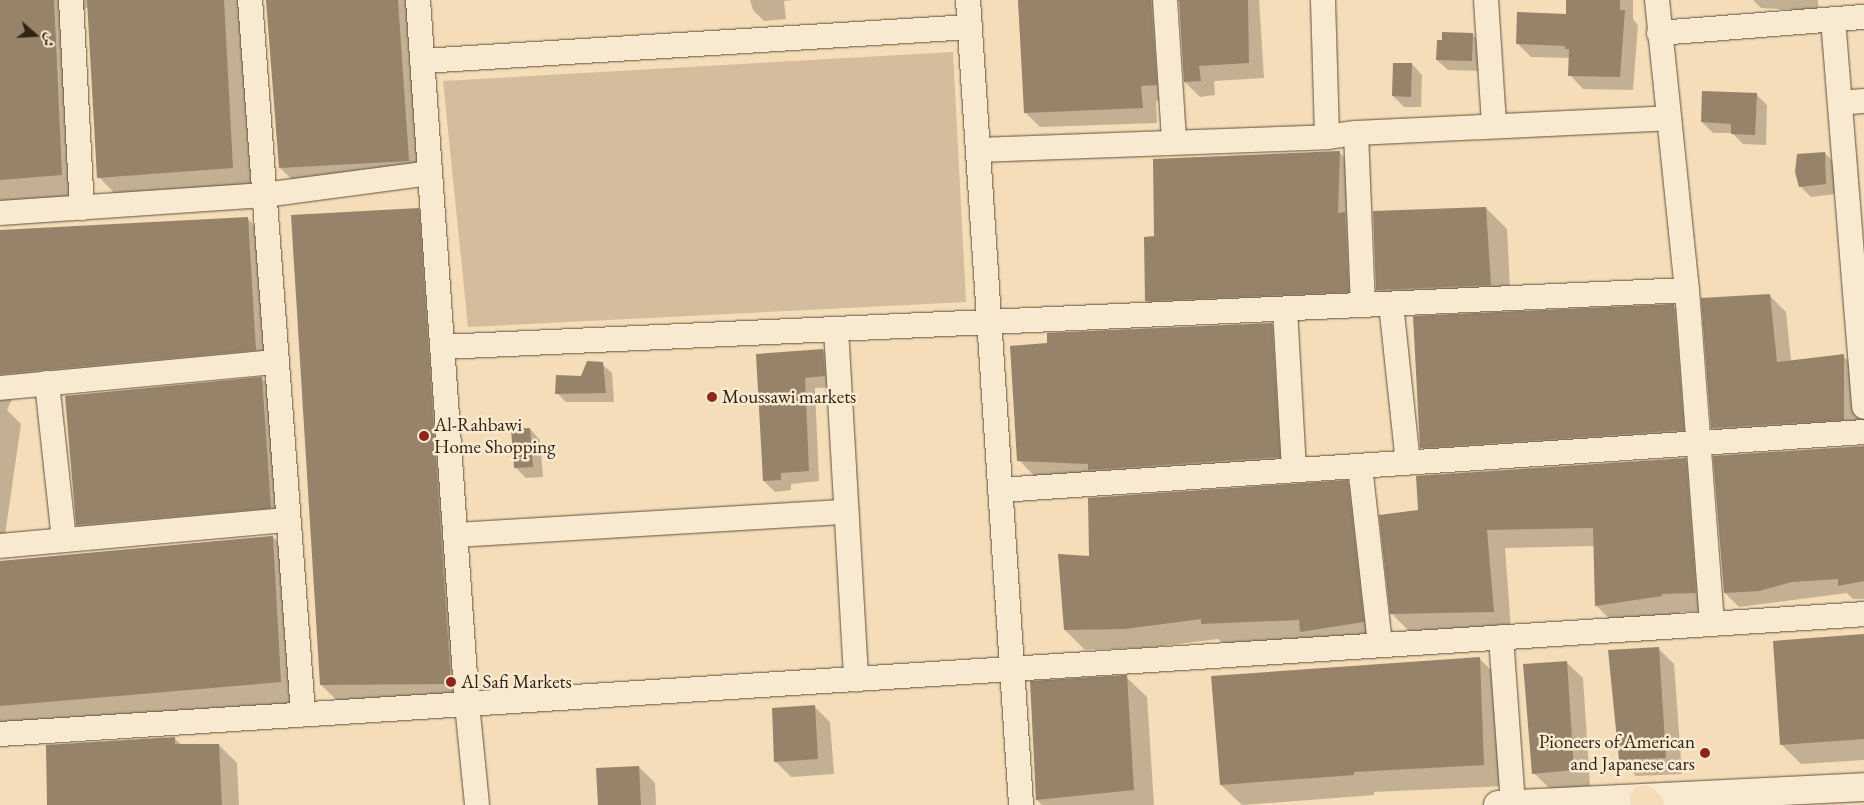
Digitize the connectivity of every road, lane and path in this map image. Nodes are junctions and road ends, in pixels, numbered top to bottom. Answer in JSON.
{"nodes":[{"id":1,"x":71,"y":0,"type":"edge"},
{"id":2,"x":250,"y":0,"type":"edge"},
{"id":3,"x":418,"y":0,"type":"edge"},
{"id":4,"x":968,"y":0,"type":"edge"},
{"id":5,"x":1166,"y":0,"type":"edge"},
{"id":6,"x":1323,"y":0,"type":"edge"},
{"id":7,"x":1486,"y":0,"type":"edge"},
{"id":8,"x":1658,"y":0,"type":"edge"},
{"id":9,"x":1864,"y":17,"type":"edge"},
{"id":10,"x":1833,"y":19,"type":"junction"},
{"id":11,"x":970,"y":27,"type":"junction"},
{"id":12,"x":1659,"y":33,"type":"junction"},
{"id":13,"x":422,"y":61,"type":"junction"},
{"id":14,"x":1864,"y":101,"type":"edge"},
{"id":15,"x":1840,"y":103,"type":"junction"},
{"id":16,"x":1669,"y":118,"type":"junction"},
{"id":17,"x":1494,"y":125,"type":"junction"},
{"id":18,"x":1356,"y":133,"type":"junction"},
{"id":19,"x":1327,"y":137,"type":"junction"},
{"id":20,"x":1174,"y":141,"type":"junction"},
{"id":21,"x":978,"y":150,"type":"junction"},
{"id":22,"x":430,"y":173,"type":"junction"},
{"id":23,"x":264,"y":195,"type":"junction"},
{"id":24,"x":82,"y":208,"type":"junction"},
{"id":25,"x":0,"y":213,"type":"edge"},
{"id":26,"x":1687,"y":290,"type":"junction"},
{"id":27,"x":1391,"y":304,"type":"junction"},
{"id":28,"x":1363,"y":305,"type":"junction"},
{"id":29,"x":1285,"y":309,"type":"junction"},
{"id":30,"x":990,"y":322,"type":"junction"},
{"id":31,"x":836,"y":329,"type":"junction"},
{"id":32,"x":1861,"y":333,"type":"edge"},
{"id":33,"x":442,"y":347,"type":"junction"},
{"id":34,"x":276,"y":362,"type":"junction"},
{"id":35,"x":47,"y":383,"type":"junction"},
{"id":36,"x":0,"y":388,"type":"edge"},
{"id":37,"x":1864,"y":407,"type":"edge"},
{"id":38,"x":1864,"y":432,"type":"edge"},
{"id":39,"x":1697,"y":443,"type":"junction"},
{"id":40,"x":1408,"y":462,"type":"junction"},
{"id":41,"x":1360,"y":466,"type":"junction"},
{"id":42,"x":1294,"y":470,"type":"junction"},
{"id":43,"x":1000,"y":490,"type":"junction"},
{"id":44,"x":846,"y":512,"type":"junction"},
{"id":45,"x":288,"y":520,"type":"junction"},
{"id":46,"x":455,"y":535,"type":"junction"},
{"id":47,"x":64,"y":540,"type":"junction"},
{"id":48,"x":0,"y":546,"type":"edge"},
{"id":49,"x":1864,"y":614,"type":"edge"},
{"id":50,"x":1712,"y":623,"type":"junction"},
{"id":51,"x":1500,"y":637,"type":"junction"},
{"id":52,"x":1380,"y":645,"type":"junction"},
{"id":53,"x":1012,"y":668,"type":"junction"},
{"id":54,"x":856,"y":680,"type":"junction"},
{"id":55,"x":467,"y":704,"type":"junction"},
{"id":56,"x":303,"y":714,"type":"junction"},
{"id":57,"x":0,"y":734,"type":"edge"},
{"id":58,"x":1864,"y":787,"type":"edge"},
{"id":59,"x":1647,"y":802,"type":"edge"},
{"id":60,"x":1506,"y":804,"type":"edge"},
{"id":61,"x":477,"y":805,"type":"edge"},
{"id":62,"x":1021,"y":805,"type":"edge"}],
"edges":[{"from":1,"to":24,"type":"street"},
{"from":2,"to":23,"type":"street"},
{"from":3,"to":13,"type":"street"},
{"from":4,"to":11,"type":"street"},
{"from":5,"to":20,"type":"street"},
{"from":6,"to":19,"type":"street"},
{"from":7,"to":17,"type":"street"},
{"from":8,"to":12,"type":"street"},
{"from":9,"to":10,"type":"street"},
{"from":10,"to":12,"type":"street"},
{"from":10,"to":15,"type":"street"},
{"from":11,"to":13,"type":"street"},
{"from":11,"to":21,"type":"street"},
{"from":12,"to":16,"type":"street"},
{"from":13,"to":22,"type":"street"},
{"from":14,"to":15,"type":"street"},
{"from":15,"to":32,"type":"street"},
{"from":16,"to":17,"type":"street"},
{"from":16,"to":26,"type":"street"},
{"from":17,"to":18,"type":"street"},
{"from":18,"to":19,"type":"street"},
{"from":18,"to":28,"type":"street"},
{"from":19,"to":20,"type":"street"},
{"from":20,"to":21,"type":"street"},
{"from":21,"to":30,"type":"street"},
{"from":22,"to":23,"type":"street"},
{"from":22,"to":33,"type":"street"},
{"from":23,"to":24,"type":"street"},
{"from":23,"to":34,"type":"street"},
{"from":24,"to":25,"type":"street"},
{"from":26,"to":27,"type":"street"},
{"from":26,"to":39,"type":"street"},
{"from":27,"to":28,"type":"street"},
{"from":27,"to":40,"type":"street"},
{"from":28,"to":29,"type":"street"},
{"from":29,"to":30,"type":"street"},
{"from":29,"to":42,"type":"street"},
{"from":30,"to":31,"type":"street"},
{"from":30,"to":43,"type":"street"},
{"from":31,"to":33,"type":"street"},
{"from":31,"to":44,"type":"street"},
{"from":32,"to":37,"type":"street"},
{"from":33,"to":46,"type":"street"},
{"from":34,"to":35,"type":"street"},
{"from":34,"to":45,"type":"street"},
{"from":35,"to":36,"type":"street"},
{"from":35,"to":47,"type":"street"},
{"from":38,"to":39,"type":"street"},
{"from":39,"to":40,"type":"street"},
{"from":39,"to":50,"type":"street"},
{"from":40,"to":41,"type":"street"},
{"from":41,"to":42,"type":"street"},
{"from":41,"to":52,"type":"street"},
{"from":42,"to":43,"type":"street"},
{"from":43,"to":53,"type":"street"},
{"from":44,"to":46,"type":"street"},
{"from":44,"to":54,"type":"street"},
{"from":45,"to":47,"type":"street"},
{"from":45,"to":56,"type":"street"},
{"from":46,"to":55,"type":"street"},
{"from":47,"to":48,"type":"street"},
{"from":49,"to":50,"type":"street"},
{"from":50,"to":51,"type":"street"},
{"from":51,"to":52,"type":"street"},
{"from":51,"to":60,"type":"street"},
{"from":52,"to":53,"type":"street"},
{"from":53,"to":54,"type":"street"},
{"from":53,"to":62,"type":"street"},
{"from":54,"to":55,"type":"street"},
{"from":55,"to":56,"type":"street"},
{"from":55,"to":61,"type":"street"},
{"from":56,"to":57,"type":"street"},
{"from":58,"to":59,"type":"street"},
{"from":59,"to":60,"type":"street"}]}
